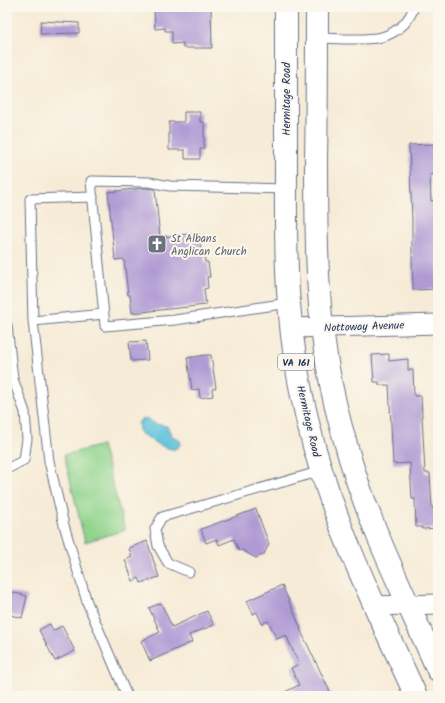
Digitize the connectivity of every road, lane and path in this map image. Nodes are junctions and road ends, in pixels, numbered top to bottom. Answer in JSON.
{"nodes":[{"id":1,"x":286,"y":7,"type":"edge"},
{"id":2,"x":317,"y":7,"type":"edge"},
{"id":3,"x":414,"y":7,"type":"edge"},
{"id":4,"x":317,"y":38,"type":"junction"},
{"id":5,"x":286,"y":189,"type":"junction"},
{"id":6,"x":93,"y":197,"type":"junction"},
{"id":7,"x":288,"y":303,"type":"junction"},
{"id":8,"x":104,"y":314,"type":"junction"},
{"id":9,"x":33,"y":321,"type":"junction"},
{"id":10,"x":7,"y":324,"type":"edge"},
{"id":11,"x":438,"y":324,"type":"edge"},
{"id":12,"x":322,"y":327,"type":"junction"},
{"id":13,"x":291,"y":328,"type":"junction"},
{"id":14,"x":7,"y":469,"type":"edge"},
{"id":15,"x":322,"y":471,"type":"junction"},
{"id":16,"x":189,"y":572,"type":"dead end"},
{"id":17,"x":408,"y":604,"type":"junction"},
{"id":18,"x":438,"y":604,"type":"edge"},
{"id":19,"x":375,"y":606,"type":"junction"},
{"id":20,"x":438,"y":670,"type":"edge"},
{"id":21,"x":127,"y":696,"type":"edge"},
{"id":22,"x":416,"y":696,"type":"edge"}],
"edges":[{"from":1,"to":5,"type":"main road","name":"Hermitage Road","number":"VA 161"},
{"from":2,"to":4,"type":"main road","number":"VA 161"},
{"from":3,"to":4,"type":"lane"},
{"from":4,"to":12,"type":"main road","number":"VA 161"},
{"from":5,"to":6,"type":"lane"},
{"from":5,"to":7,"type":"main road","name":"Hermitage Road","number":"VA 161"},
{"from":6,"to":8,"type":"lane"},
{"from":6,"to":9,"type":"lane"},
{"from":7,"to":8,"type":"lane"},
{"from":7,"to":13,"type":"main road","name":"Hermitage Road","number":"VA 161"},
{"from":8,"to":9,"type":"lane"},
{"from":9,"to":21,"type":"lane"},
{"from":10,"to":14,"type":"lane"},
{"from":11,"to":12,"type":"street","name":"Nottoway Avenue"},
{"from":12,"to":13,"type":"street","name":"Nottoway Avenue"},
{"from":12,"to":17,"type":"main road","number":"VA 161"},
{"from":13,"to":15,"type":"main road","name":"Hermitage Road","number":"VA 161"},
{"from":15,"to":16,"type":"lane"},
{"from":15,"to":19,"type":"main road","name":"Hermitage Road","number":"VA 161"},
{"from":17,"to":18,"type":"street"},
{"from":17,"to":19,"type":"street"},
{"from":17,"to":20,"type":"main road","number":"VA 161"},
{"from":19,"to":22,"type":"main road","name":"Hermitage Road","number":"VA 161"}]}
